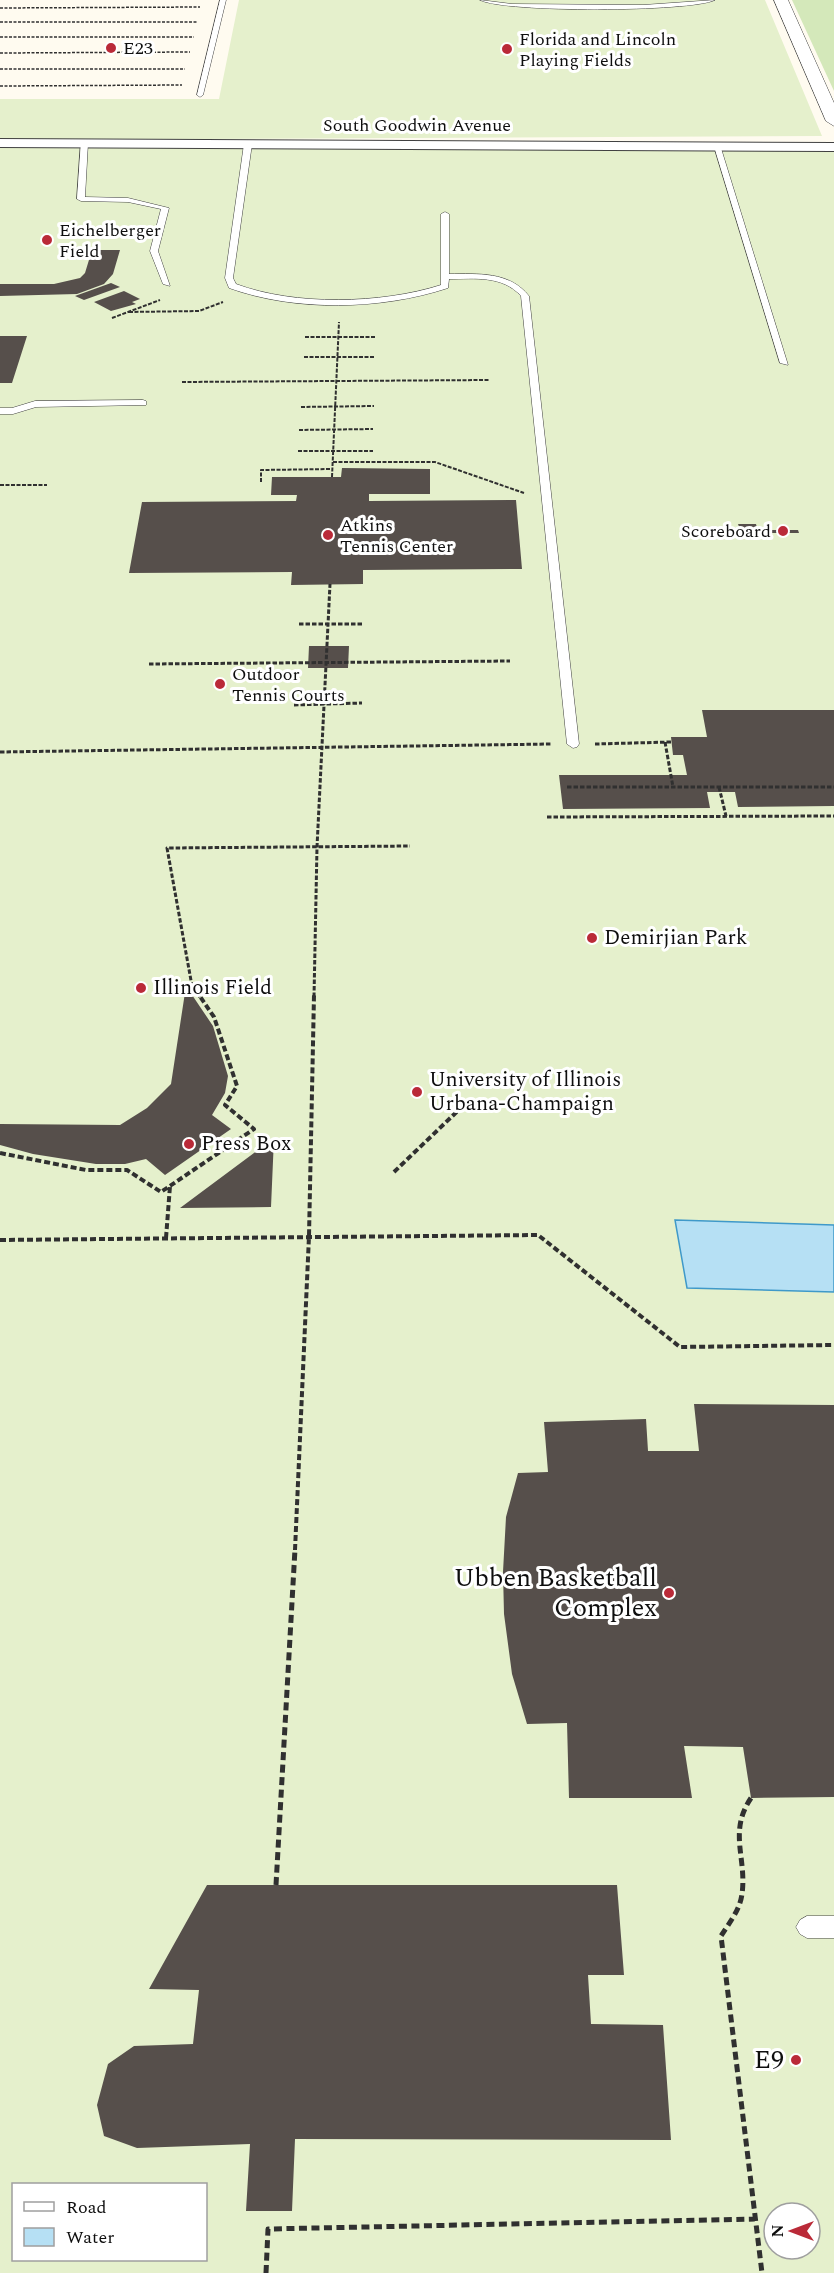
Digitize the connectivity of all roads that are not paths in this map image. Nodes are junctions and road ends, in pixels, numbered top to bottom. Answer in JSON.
{"nodes":[{"id":1,"x":223,"y":0,"type":"edge"},
{"id":2,"x":483,"y":0,"type":"edge"},
{"id":3,"x":712,"y":0,"type":"edge"},
{"id":4,"x":781,"y":0,"type":"edge"},
{"id":5,"x":200,"y":95,"type":"dead end"},
{"id":6,"x":834,"y":121,"type":"edge"},
{"id":7,"x":0,"y":143,"type":"edge"},
{"id":8,"x":84,"y":143,"type":"junction"},
{"id":9,"x":248,"y":144,"type":"junction"},
{"id":10,"x":716,"y":145,"type":"junction"},
{"id":11,"x":834,"y":147,"type":"edge"},
{"id":12,"x":445,"y":214,"type":"dead end"},
{"id":13,"x":446,"y":277,"type":"junction"},
{"id":14,"x":167,"y":284,"type":"dead end"},
{"id":15,"x":786,"y":363,"type":"dead end"},
{"id":16,"x":143,"y":403,"type":"dead end"},
{"id":17,"x":0,"y":411,"type":"edge"},
{"id":18,"x":573,"y":744,"type":"road end"},
{"id":19,"x":807,"y":1927,"type":"dead end"},
{"id":20,"x":834,"y":1927,"type":"edge"}],
"edges":[{"from":1,"to":5,"type":"lane"},
{"from":2,"to":3,"type":"lane"},
{"from":4,"to":6,"type":"street"},
{"from":7,"to":8,"type":"street","name":"South Goodwin Avenue"},
{"from":8,"to":9,"type":"street","name":"South Goodwin Avenue"},
{"from":8,"to":14,"type":"lane"},
{"from":9,"to":10,"type":"street","name":"South Goodwin Avenue"},
{"from":9,"to":13,"type":"lane"},
{"from":10,"to":11,"type":"street","name":"South Goodwin Avenue"},
{"from":10,"to":15,"type":"lane"},
{"from":12,"to":13,"type":"lane"},
{"from":13,"to":18,"type":"lane"},
{"from":16,"to":17,"type":"lane"},
{"from":19,"to":20,"type":"lane"}]}
